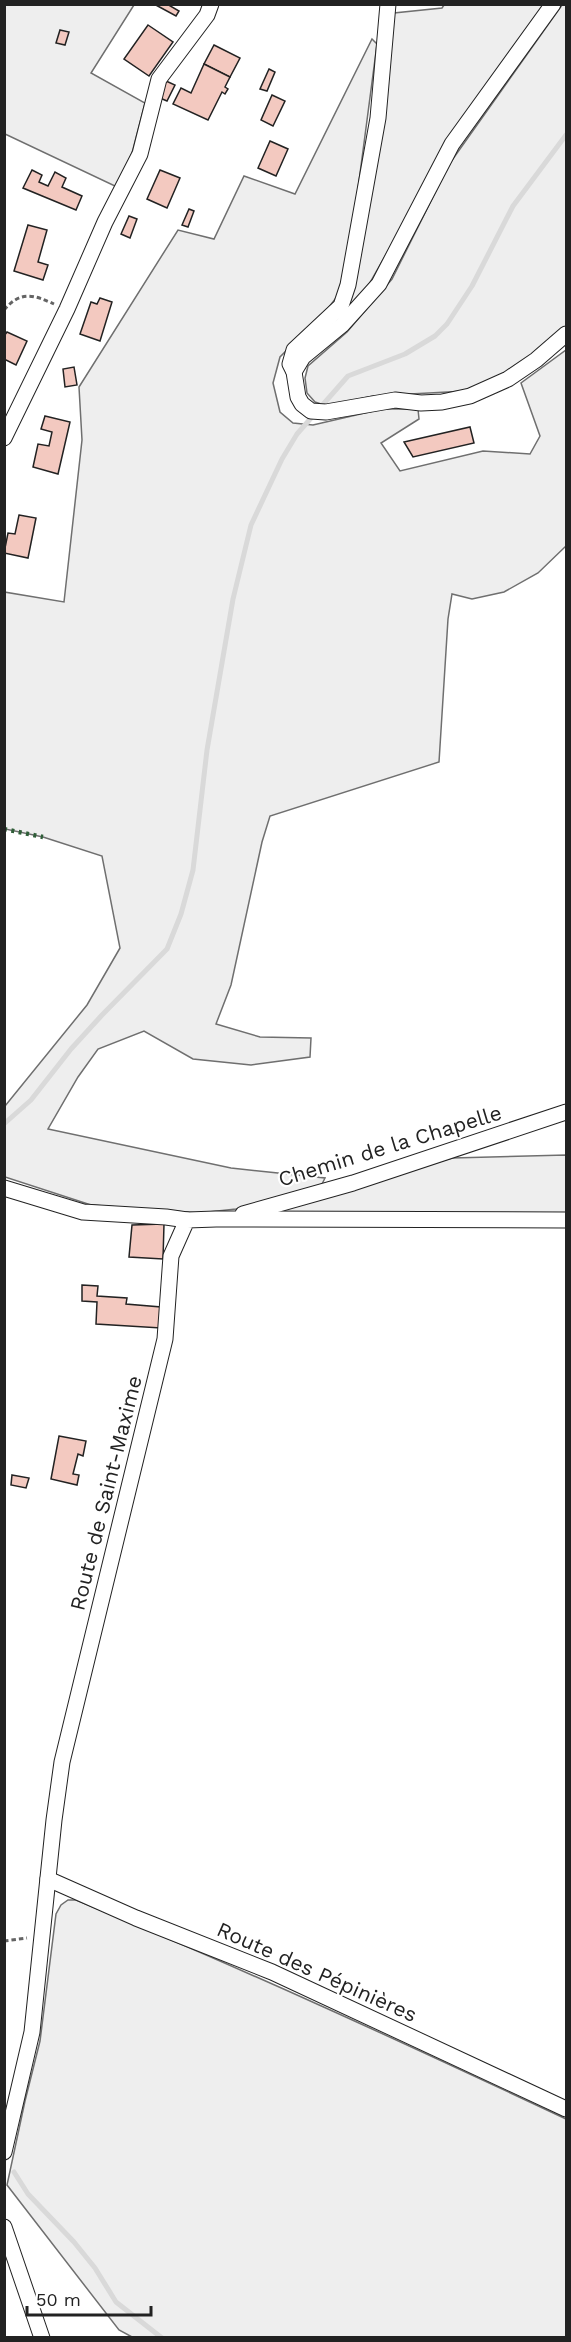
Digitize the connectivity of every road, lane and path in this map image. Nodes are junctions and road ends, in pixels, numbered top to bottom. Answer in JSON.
{"nodes":[{"id":1,"x":211,"y":4,"type":"edge"},
{"id":2,"x":553,"y":4,"type":"edge"},
{"id":3,"x":390,"y":5,"type":"edge"},
{"id":4,"x":67,"y":309,"type":"junction"},
{"id":5,"x":4,"y":310,"type":"edge"},
{"id":6,"x":567,"y":334,"type":"edge"},
{"id":7,"x":294,"y":372,"type":"junction"},
{"id":8,"x":4,"y":438,"type":"edge"},
{"id":9,"x":567,"y":1112,"type":"edge"},
{"id":10,"x":4,"y":1188,"type":"edge"},
{"id":11,"x":226,"y":1219,"type":"junction"},
{"id":12,"x":187,"y":1220,"type":"junction"},
{"id":13,"x":567,"y":1220,"type":"edge"},
{"id":14,"x":48,"y":1879,"type":"junction"},
{"id":15,"x":42,"y":1936,"type":"junction"},
{"id":16,"x":4,"y":1941,"type":"edge"},
{"id":17,"x":567,"y":2109,"type":"edge"},
{"id":18,"x":4,"y":2152,"type":"edge"},
{"id":19,"x":4,"y":2227,"type":"edge"},
{"id":20,"x":42,"y":2337,"type":"edge"}],
"edges":[{"from":1,"to":4,"type":"street"},
{"from":2,"to":7,"type":"street"},
{"from":3,"to":7,"type":"street"},
{"from":4,"to":5,"type":"path"},
{"from":4,"to":8,"type":"street"},
{"from":6,"to":7,"type":"street"},
{"from":9,"to":11,"type":"street","name":"Chemin de la Chapelle"},
{"from":10,"to":12,"type":"street"},
{"from":11,"to":12,"type":"street"},
{"from":11,"to":13,"type":"street"},
{"from":12,"to":14,"type":"street","name":"Route de Saint-Maxime"},
{"from":14,"to":15,"type":"street","name":"Route de Saint-Maxime"},
{"from":14,"to":17,"type":"street","name":"Route des Pépinières"},
{"from":15,"to":16,"type":"path"},
{"from":15,"to":18,"type":"street","name":"Route de Saint-Maxime"},
{"from":19,"to":20,"type":"street"}]}
